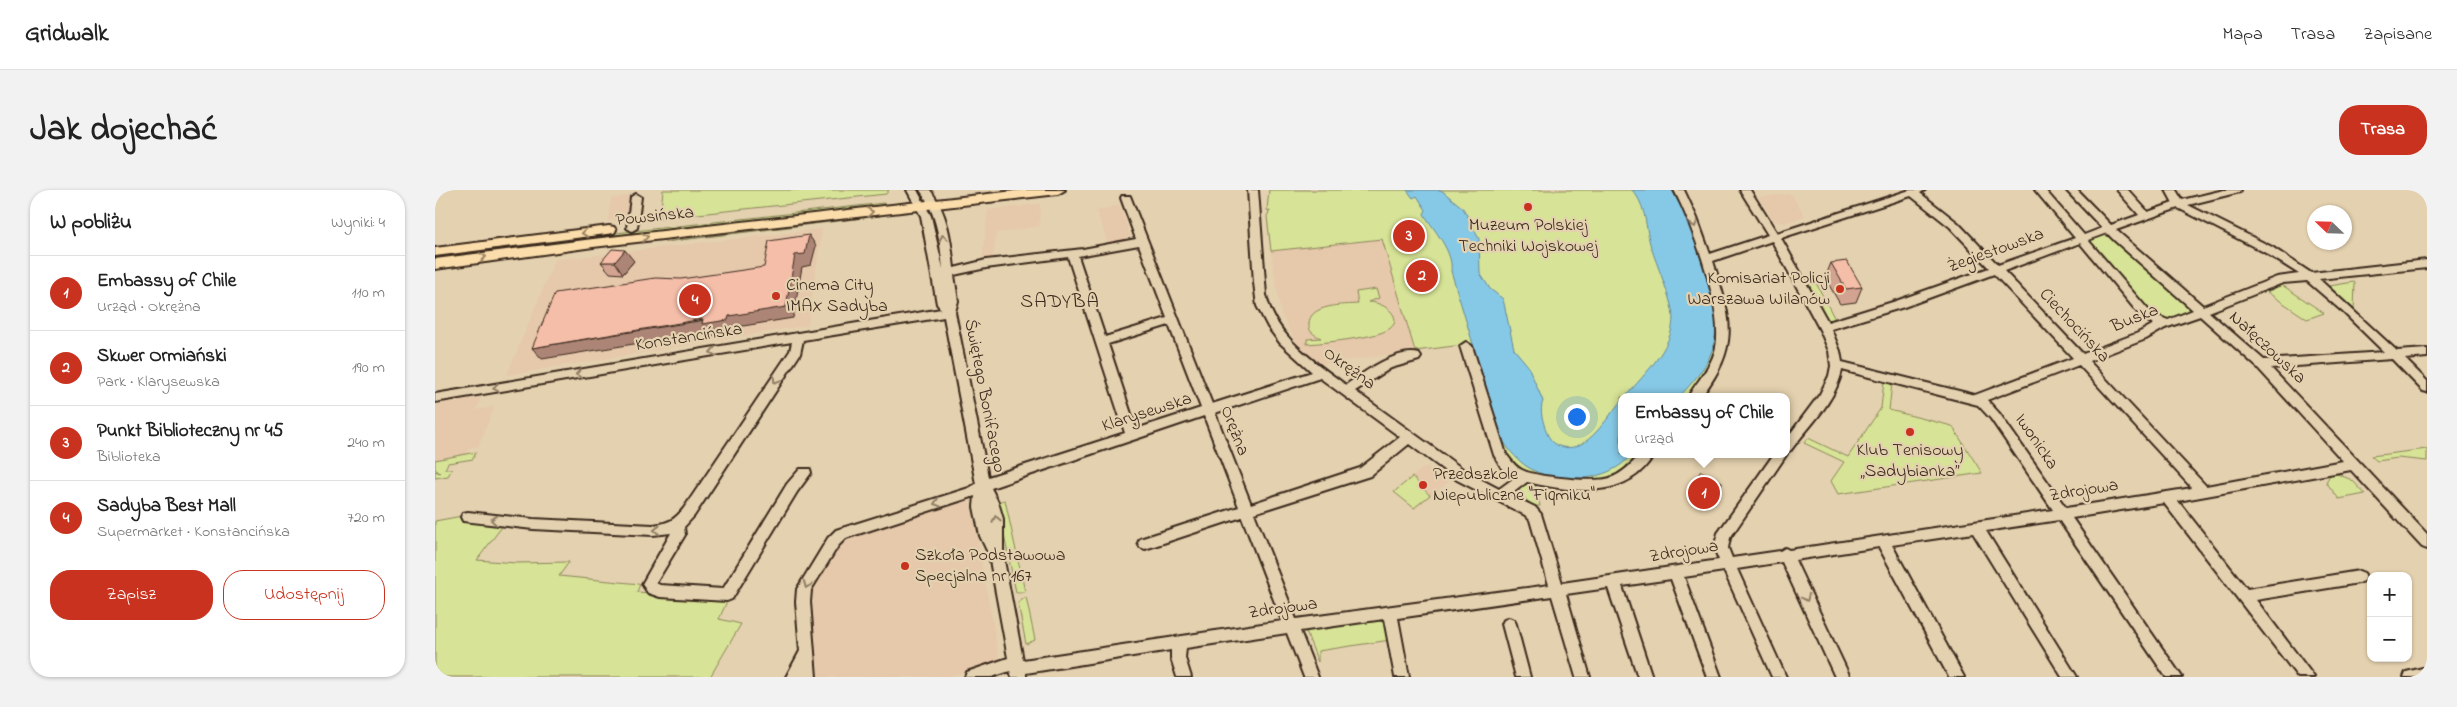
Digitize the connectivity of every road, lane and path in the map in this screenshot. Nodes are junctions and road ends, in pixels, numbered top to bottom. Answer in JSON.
{"nodes":[{"id":1,"x":969,"y":190,"type":"edge"},
{"id":2,"x":1058,"y":190,"type":"edge"},
{"id":3,"x":1253,"y":190,"type":"edge"},
{"id":4,"x":1679,"y":190,"type":"edge"},
{"id":5,"x":1745,"y":190,"type":"edge"},
{"id":6,"x":2040,"y":190,"type":"edge"},
{"id":7,"x":2071,"y":190,"type":"edge"},
{"id":8,"x":2122,"y":190,"type":"edge"},
{"id":9,"x":2171,"y":190,"type":"edge"},
{"id":10,"x":2236,"y":190,"type":"edge"},
{"id":11,"x":1917,"y":191,"type":"edge"},
{"id":12,"x":636,"y":196,"type":"dead end"},
{"id":13,"x":923,"y":197,"type":"edge"},
{"id":14,"x":1126,"y":198,"type":"dead end"},
{"id":15,"x":2179,"y":204,"type":"junction"},
{"id":16,"x":2145,"y":215,"type":"junction"},
{"id":17,"x":632,"y":228,"type":"junction"},
{"id":18,"x":2108,"y":229,"type":"junction"},
{"id":19,"x":1775,"y":236,"type":"junction"},
{"id":20,"x":2081,"y":238,"type":"junction"},
{"id":21,"x":1141,"y":241,"type":"junction"},
{"id":22,"x":435,"y":252,"type":"edge"},
{"id":23,"x":1072,"y":254,"type":"junction"},
{"id":24,"x":1706,"y":259,"type":"junction"},
{"id":25,"x":435,"y":264,"type":"edge"},
{"id":26,"x":2427,"y":264,"type":"edge"},
{"id":27,"x":1997,"y":270,"type":"junction"},
{"id":28,"x":943,"y":271,"type":"junction"},
{"id":29,"x":2308,"y":276,"type":"junction"},
{"id":30,"x":949,"y":312,"type":"junction"},
{"id":31,"x":2201,"y":312,"type":"junction"},
{"id":32,"x":1173,"y":320,"type":"junction"},
{"id":33,"x":2163,"y":324,"type":"junction"},
{"id":34,"x":1824,"y":327,"type":"junction"},
{"id":35,"x":798,"y":338,"type":"junction"},
{"id":36,"x":1102,"y":342,"type":"junction"},
{"id":37,"x":1466,"y":346,"type":"dead end"},
{"id":38,"x":2427,"y":353,"type":"edge"},
{"id":39,"x":2395,"y":356,"type":"junction"},
{"id":40,"x":1415,"y":357,"type":"dead end"},
{"id":41,"x":2082,"y":359,"type":"junction"},
{"id":42,"x":2261,"y":364,"type":"junction"},
{"id":43,"x":1837,"y":366,"type":"junction"},
{"id":44,"x":1322,"y":373,"type":"junction"},
{"id":45,"x":2427,"y":388,"type":"edge"},
{"id":46,"x":1347,"y":391,"type":"junction"},
{"id":47,"x":1697,"y":393,"type":"edge"},
{"id":48,"x":435,"y":398,"type":"edge"},
{"id":49,"x":1976,"y":399,"type":"junction"},
{"id":50,"x":1208,"y":411,"type":"junction"},
{"id":51,"x":1132,"y":436,"type":"junction"},
{"id":52,"x":1409,"y":437,"type":"junction"},
{"id":53,"x":1790,"y":443,"type":"edge"},
{"id":54,"x":1644,"y":458,"type":"edge"},
{"id":55,"x":1774,"y":458,"type":"edge"},
{"id":56,"x":2355,"y":464,"type":"junction"},
{"id":57,"x":805,"y":473,"type":"dead end"},
{"id":58,"x":1524,"y":476,"type":"junction"},
{"id":59,"x":983,"y":486,"type":"junction"},
{"id":60,"x":2203,"y":492,"type":"junction"},
{"id":61,"x":1501,"y":495,"type":"junction"},
{"id":62,"x":2167,"y":497,"type":"junction"},
{"id":63,"x":1246,"y":511,"type":"junction"},
{"id":64,"x":2062,"y":514,"type":"junction"},
{"id":65,"x":468,"y":518,"type":"dead end"},
{"id":66,"x":677,"y":525,"type":"junction"},
{"id":67,"x":1976,"y":526,"type":"junction"},
{"id":68,"x":1883,"y":541,"type":"junction"},
{"id":69,"x":1145,"y":543,"type":"dead end"},
{"id":70,"x":2427,"y":543,"type":"edge"},
{"id":71,"x":1785,"y":554,"type":"junction"},
{"id":72,"x":1729,"y":564,"type":"junction"},
{"id":73,"x":1675,"y":572,"type":"junction"},
{"id":74,"x":2359,"y":577,"type":"dead end"},
{"id":75,"x":1613,"y":581,"type":"junction"},
{"id":76,"x":1557,"y":589,"type":"junction"},
{"id":77,"x":2244,"y":596,"type":"junction"},
{"id":78,"x":1391,"y":613,"type":"junction"},
{"id":79,"x":1509,"y":624,"type":"dead end"},
{"id":80,"x":1292,"y":626,"type":"junction"},
{"id":81,"x":1179,"y":642,"type":"junction"},
{"id":82,"x":807,"y":650,"type":"junction"},
{"id":83,"x":1018,"y":669,"type":"edge"},
{"id":84,"x":2427,"y":674,"type":"edge"},
{"id":85,"x":793,"y":677,"type":"edge"},
{"id":86,"x":809,"y":677,"type":"edge"},
{"id":87,"x":972,"y":677,"type":"edge"},
{"id":88,"x":1184,"y":677,"type":"edge"},
{"id":89,"x":1311,"y":677,"type":"edge"},
{"id":90,"x":1402,"y":677,"type":"edge"},
{"id":91,"x":1523,"y":677,"type":"edge"},
{"id":92,"x":1583,"y":677,"type":"edge"},
{"id":93,"x":1645,"y":677,"type":"edge"},
{"id":94,"x":1714,"y":677,"type":"edge"},
{"id":95,"x":1779,"y":677,"type":"edge"},
{"id":96,"x":1843,"y":677,"type":"edge"},
{"id":97,"x":1957,"y":677,"type":"edge"},
{"id":98,"x":2070,"y":677,"type":"edge"},
{"id":99,"x":2175,"y":677,"type":"edge"},
{"id":100,"x":2307,"y":677,"type":"edge"},
{"id":101,"x":2411,"y":677,"type":"edge"}],
"edges":[{"from":1,"to":13,"type":"main road","name":"Powsińska"},
{"from":2,"to":13,"type":"main road","name":"Powsińska"},
{"from":3,"to":44,"type":"street","name":"Okrężna"},
{"from":4,"to":24,"type":"street","one_way":true},
{"from":5,"to":19,"type":"street"},
{"from":6,"to":20,"type":"street"},
{"from":7,"to":18,"type":"street","name":"Nałęczowska"},
{"from":8,"to":16,"type":"street"},
{"from":9,"to":15,"type":"street"},
{"from":10,"to":15,"type":"street","name":"Żegiestowska"},
{"from":11,"to":19,"type":"street"},
{"from":11,"to":27,"type":"street","name":"Ciechocińska"},
{"from":12,"to":17,"type":"street"},
{"from":13,"to":17,"type":"main road","name":"Powsińska"},
{"from":25,"to":13,"type":"main road","name":"Powsińska","one_way":true},
{"from":13,"to":28,"type":"street","name":"Świętego Bonifacego"},
{"from":14,"to":21,"type":"street","name":"Orężna"},
{"from":15,"to":16,"type":"street","name":"Żegiestowska"},
{"from":15,"to":29,"type":"street"},
{"from":16,"to":18,"type":"street","name":"Żegiestowska"},
{"from":17,"to":22,"type":"main road","name":"Powsińska","one_way":true},
{"from":18,"to":20,"type":"street","name":"Żegiestowska"},
{"from":18,"to":31,"type":"street","name":"Nałęczowska"},
{"from":19,"to":24,"type":"street"},
{"from":19,"to":34,"type":"street"},
{"from":20,"to":27,"type":"street","name":"Żegiestowska"},
{"from":20,"to":33,"type":"street"},
{"from":21,"to":23,"type":"street"},
{"from":21,"to":32,"type":"street","name":"Orężna"},
{"from":23,"to":28,"type":"street"},
{"from":23,"to":36,"type":"street"},
{"from":24,"to":47,"type":"street"},
{"from":26,"to":29,"type":"street","name":"Buska"},
{"from":27,"to":34,"type":"street","name":"Żegiestowska"},
{"from":27,"to":41,"type":"street","name":"Ciechocińska"},
{"from":28,"to":30,"type":"street","name":"Świętego Bonifacego"},
{"from":29,"to":31,"type":"street","name":"Buska"},
{"from":29,"to":39,"type":"street"},
{"from":30,"to":35,"type":"street","name":"Konstancińska"},
{"from":30,"to":59,"type":"street","name":"Świętego Bonifacego"},
{"from":31,"to":33,"type":"street","name":"Buska"},
{"from":31,"to":42,"type":"street","name":"Nałęczowska"},
{"from":32,"to":36,"type":"street"},
{"from":32,"to":50,"type":"street","name":"Orężna"},
{"from":33,"to":41,"type":"street","name":"Buska"},
{"from":34,"to":43,"type":"street"},
{"from":35,"to":48,"type":"street","name":"Konstancińska","one_way":true},
{"from":35,"to":66,"type":"street","one_way":true},
{"from":36,"to":51,"type":"street"},
{"from":37,"to":58,"type":"street"},
{"from":38,"to":39,"type":"street"},
{"from":39,"to":42,"type":"street"},
{"from":39,"to":45,"type":"street"},
{"from":40,"to":46,"type":"street"},
{"from":41,"to":49,"type":"street","name":"Buska"},
{"from":41,"to":60,"type":"street","name":"Ciechocińska"},
{"from":42,"to":56,"type":"street","name":"Nałęczowska"},
{"from":43,"to":49,"type":"street","name":"Iwonicka"},
{"from":43,"to":53,"type":"street"},
{"from":44,"to":46,"type":"street","name":"Okrężna"},
{"from":44,"to":50,"type":"street","name":"Klarysewska"},
{"from":46,"to":52,"type":"street","name":"Okrężna"},
{"from":49,"to":64,"type":"street","name":"Iwonicka"},
{"from":50,"to":51,"type":"street","name":"Klarysewska"},
{"from":50,"to":63,"type":"street","name":"Orężna"},
{"from":51,"to":59,"type":"street","name":"Klarysewska"},
{"from":52,"to":61,"type":"street","name":"Okrężna"},
{"from":52,"to":63,"type":"street"},
{"from":54,"to":58,"type":"street"},
{"from":55,"to":72,"type":"street"},
{"from":56,"to":60,"type":"street","name":"Zdrojowa"},
{"from":56,"to":70,"type":"street","name":"Nałęczowska"},
{"from":57,"to":66,"type":"street"},
{"from":58,"to":61,"type":"street"},
{"from":59,"to":82,"type":"street","name":"Klarysewska","one_way":true},
{"from":59,"to":83,"type":"street","name":"Świętego Bonifacego"},
{"from":60,"to":62,"type":"street","name":"Zdrojowa"},
{"from":61,"to":76,"type":"street","name":"Okrężna"},
{"from":62,"to":64,"type":"street","name":"Zdrojowa"},
{"from":62,"to":77,"type":"street"},
{"from":63,"to":69,"type":"street"},
{"from":63,"to":80,"type":"street","name":"Orężna"},
{"from":64,"to":67,"type":"street","name":"Zdrojowa"},
{"from":64,"to":99,"type":"street","name":"Iwonicka"},
{"from":66,"to":65,"type":"street","one_way":true},
{"from":67,"to":68,"type":"street","name":"Zdrojowa"},
{"from":67,"to":98,"type":"street"},
{"from":68,"to":71,"type":"street","name":"Zdrojowa"},
{"from":68,"to":97,"type":"street"},
{"from":71,"to":72,"type":"street","name":"Zdrojowa"},
{"from":71,"to":96,"type":"street","one_way":true},
{"from":72,"to":73,"type":"street","name":"Zdrojowa"},
{"from":72,"to":95,"type":"street"},
{"from":73,"to":75,"type":"street","name":"Zdrojowa"},
{"from":73,"to":94,"type":"street"},
{"from":74,"to":77,"type":"street"},
{"from":75,"to":76,"type":"street","name":"Zdrojowa"},
{"from":75,"to":93,"type":"street"},
{"from":76,"to":78,"type":"street","name":"Zdrojowa"},
{"from":76,"to":92,"type":"street","name":"Okrężna"},
{"from":77,"to":100,"type":"street"},
{"from":78,"to":80,"type":"street","name":"Zdrojowa"},
{"from":78,"to":90,"type":"street"},
{"from":79,"to":91,"type":"street"},
{"from":80,"to":81,"type":"street","name":"Zdrojowa"},
{"from":80,"to":89,"type":"street","name":"Orężna"},
{"from":81,"to":83,"type":"street","name":"Zdrojowa"},
{"from":81,"to":88,"type":"street"},
{"from":82,"to":85,"type":"street"},
{"from":82,"to":86,"type":"street","name":"Klarysewska"},
{"from":83,"to":87,"type":"street","name":"Zdrojowa"},
{"from":84,"to":101,"type":"street"}]}
